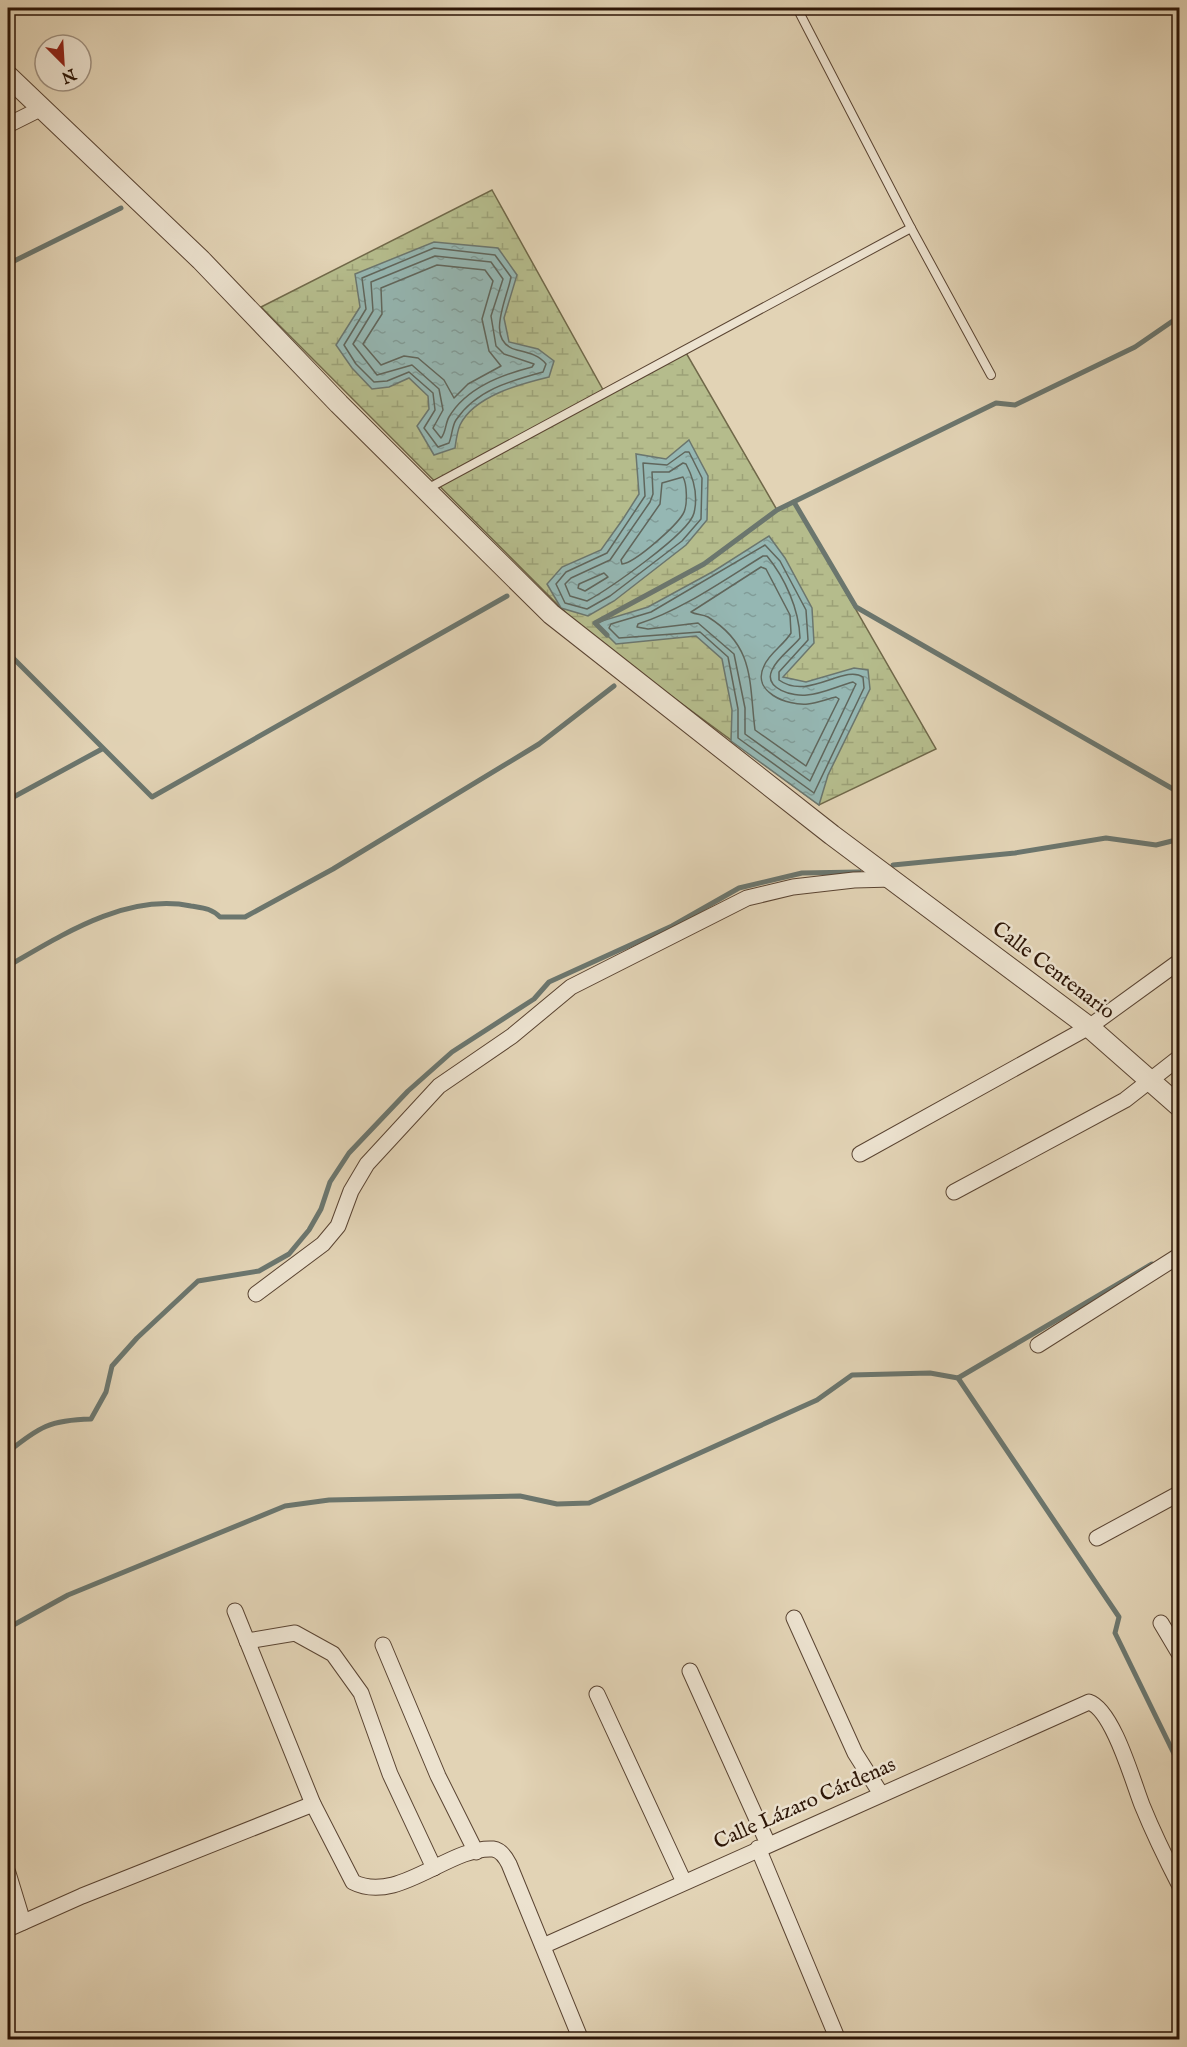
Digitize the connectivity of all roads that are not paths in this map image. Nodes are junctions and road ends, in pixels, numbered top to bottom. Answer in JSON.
{"nodes":[{"id":1,"x":797,"y":8,"type":"edge"},
{"id":2,"x":8,"y":76,"type":"edge"},
{"id":3,"x":42,"y":108,"type":"junction"},
{"id":4,"x":8,"y":125,"type":"edge"},
{"id":5,"x":911,"y":228,"type":"junction"},
{"id":6,"x":991,"y":375,"type":"dead end"},
{"id":7,"x":425,"y":490,"type":"junction"},
{"id":8,"x":893,"y":879,"type":"junction"},
{"id":9,"x":1179,"y":961,"type":"edge"},
{"id":10,"x":1089,"y":1026,"type":"junction"},
{"id":11,"x":1179,"y":1057,"type":"edge"},
{"id":12,"x":1150,"y":1080,"type":"junction"},
{"id":13,"x":1179,"y":1107,"type":"edge"},
{"id":14,"x":860,"y":1154,"type":"dead end"},
{"id":15,"x":954,"y":1192,"type":"dead end"},
{"id":16,"x":1179,"y":1255,"type":"edge"},
{"id":17,"x":256,"y":1294,"type":"dead end"},
{"id":18,"x":1038,"y":1345,"type":"dead end"},
{"id":19,"x":1179,"y":1493,"type":"edge"},
{"id":20,"x":1097,"y":1538,"type":"dead end"},
{"id":21,"x":235,"y":1611,"type":"dead end"},
{"id":22,"x":794,"y":1618,"type":"dead end"},
{"id":23,"x":1161,"y":1623,"type":"dead end"},
{"id":24,"x":248,"y":1641,"type":"junction"},
{"id":25,"x":383,"y":1645,"type":"dead end"},
{"id":26,"x":1179,"y":1655,"type":"edge"},
{"id":27,"x":690,"y":1671,"type":"dead end"},
{"id":28,"x":597,"y":1694,"type":"dead end"},
{"id":29,"x":881,"y":1794,"type":"junction"},
{"id":30,"x":313,"y":1804,"type":"junction"},
{"id":31,"x":763,"y":1846,"type":"junction"},
{"id":32,"x":476,"y":1851,"type":"junction"},
{"id":33,"x":434,"y":1868,"type":"junction"},
{"id":34,"x":8,"y":1873,"type":"edge"},
{"id":35,"x":684,"y":1882,"type":"junction"},
{"id":36,"x":1179,"y":1886,"type":"edge"},
{"id":37,"x":23,"y":1922,"type":"junction"},
{"id":38,"x":8,"y":1929,"type":"edge"},
{"id":39,"x":543,"y":1946,"type":"junction"},
{"id":40,"x":581,"y":2040,"type":"edge"},
{"id":41,"x":838,"y":2040,"type":"edge"}],
"edges":[{"from":1,"to":5,"type":"lane"},
{"from":2,"to":3,"type":"street","name":"Calle Centenario"},
{"from":3,"to":4,"type":"street"},
{"from":3,"to":7,"type":"street","name":"Calle Centenario"},
{"from":5,"to":6,"type":"lane"},
{"from":5,"to":7,"type":"lane"},
{"from":7,"to":8,"type":"street","name":"Calle Centenario"},
{"from":8,"to":10,"type":"street","name":"Calle Centenario"},
{"from":8,"to":17,"type":"street"},
{"from":9,"to":10,"type":"street"},
{"from":10,"to":12,"type":"street","name":"Calle Centenario"},
{"from":10,"to":14,"type":"street"},
{"from":11,"to":12,"type":"street"},
{"from":12,"to":13,"type":"street","name":"Calle Centenario"},
{"from":12,"to":15,"type":"street"},
{"from":16,"to":18,"type":"street"},
{"from":19,"to":20,"type":"street"},
{"from":21,"to":24,"type":"street"},
{"from":22,"to":29,"type":"street"},
{"from":23,"to":26,"type":"street"},
{"from":24,"to":30,"type":"street"},
{"from":24,"to":33,"type":"street"},
{"from":25,"to":32,"type":"street"},
{"from":27,"to":31,"type":"street"},
{"from":28,"to":35,"type":"street"},
{"from":29,"to":31,"type":"street","name":"Calle Lázaro Cárdenas"},
{"from":29,"to":36,"type":"street","name":"Calle Lázaro Cárdenas"},
{"from":30,"to":33,"type":"street"},
{"from":30,"to":37,"type":"street"},
{"from":31,"to":35,"type":"street","name":"Calle Lázaro Cárdenas"},
{"from":31,"to":41,"type":"street"},
{"from":32,"to":33,"type":"street"},
{"from":32,"to":39,"type":"street"},
{"from":34,"to":37,"type":"street"},
{"from":35,"to":39,"type":"street","name":"Calle Lázaro Cárdenas"},
{"from":37,"to":38,"type":"street"},
{"from":39,"to":40,"type":"street"}]}
